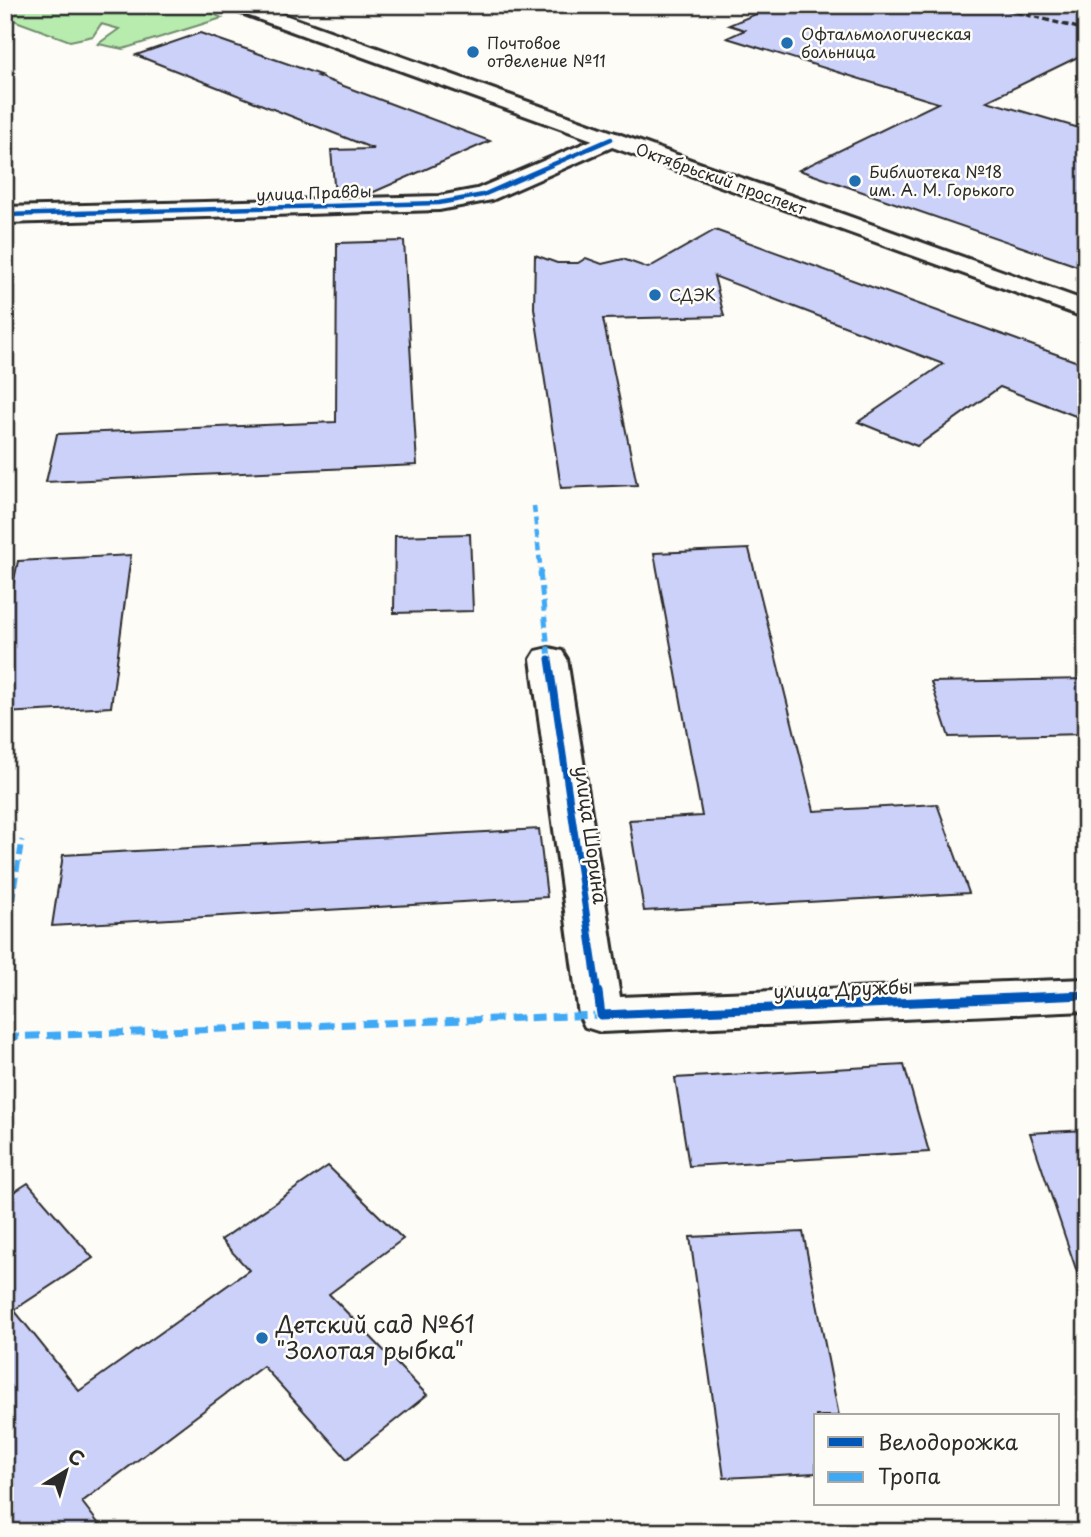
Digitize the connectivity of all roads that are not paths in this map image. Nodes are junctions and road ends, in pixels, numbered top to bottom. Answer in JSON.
{"nodes":[{"id":1,"x":237,"y":5,"type":"edge"},
{"id":2,"x":611,"y":139,"type":"junction"},
{"id":3,"x":5,"y":215,"type":"edge"},
{"id":4,"x":1086,"y":310,"type":"edge"},
{"id":5,"x":549,"y":659,"type":"dead end"},
{"id":6,"x":1086,"y":995,"type":"edge"},
{"id":7,"x":601,"y":1015,"type":"joint"}],
"edges":[{"from":1,"to":2,"type":"street","name":"Октябрьский проспект"},
{"from":2,"to":3,"type":"street","name":"улица Правды"},
{"from":2,"to":4,"type":"street","name":"Октябрьский проспект"},
{"from":5,"to":7,"type":"street","name":"улица Шорина"},
{"from":6,"to":7,"type":"street","name":"улица Дружбы"}]}
